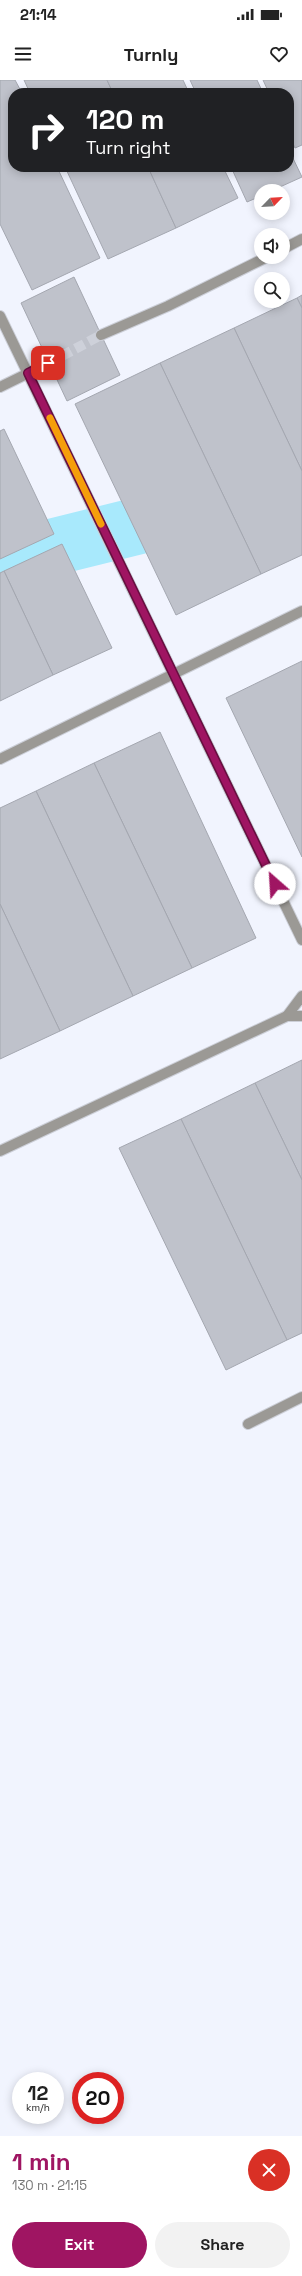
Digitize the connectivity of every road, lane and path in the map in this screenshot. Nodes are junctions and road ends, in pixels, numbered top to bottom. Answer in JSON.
{"nodes":[{"id":1,"x":302,"y":239,"type":"edge"},
{"id":2,"x":290,"y":245,"type":"edge"},
{"id":3,"x":254,"y":263,"type":"edge"},
{"id":4,"x":0,"y":316,"type":"edge"},
{"id":5,"x":101,"y":335,"type":"tunnel mouth"},
{"id":6,"x":48,"y":363,"type":"tunnel mouth"},
{"id":7,"x":28,"y":373,"type":"junction"},
{"id":8,"x":0,"y":387,"type":"edge"},
{"id":9,"x":302,"y":611,"type":"edge"},
{"id":10,"x":174,"y":673,"type":"junction"},
{"id":11,"x":0,"y":759,"type":"edge"},
{"id":12,"x":302,"y":940,"type":"edge"},
{"id":13,"x":302,"y":996,"type":"edge"},
{"id":14,"x":287,"y":1016,"type":"junction"},
{"id":15,"x":302,"y":1016,"type":"edge"},
{"id":16,"x":0,"y":1151,"type":"edge"},
{"id":17,"x":302,"y":1397,"type":"edge"},
{"id":18,"x":248,"y":1424,"type":"dead end"}],
"edges":[{"from":1,"to":2,"type":"lane"},
{"from":3,"to":5,"type":"lane"},
{"from":4,"to":7,"type":"lane"},
{"from":6,"to":7,"type":"lane"},
{"from":7,"to":8,"type":"lane"},
{"from":7,"to":10,"type":"lane"},
{"from":9,"to":10,"type":"lane"},
{"from":10,"to":11,"type":"lane"},
{"from":10,"to":12,"type":"lane"},
{"from":13,"to":14,"type":"lane"},
{"from":14,"to":15,"type":"lane"},
{"from":14,"to":16,"type":"lane"},
{"from":17,"to":18,"type":"lane"}]}
